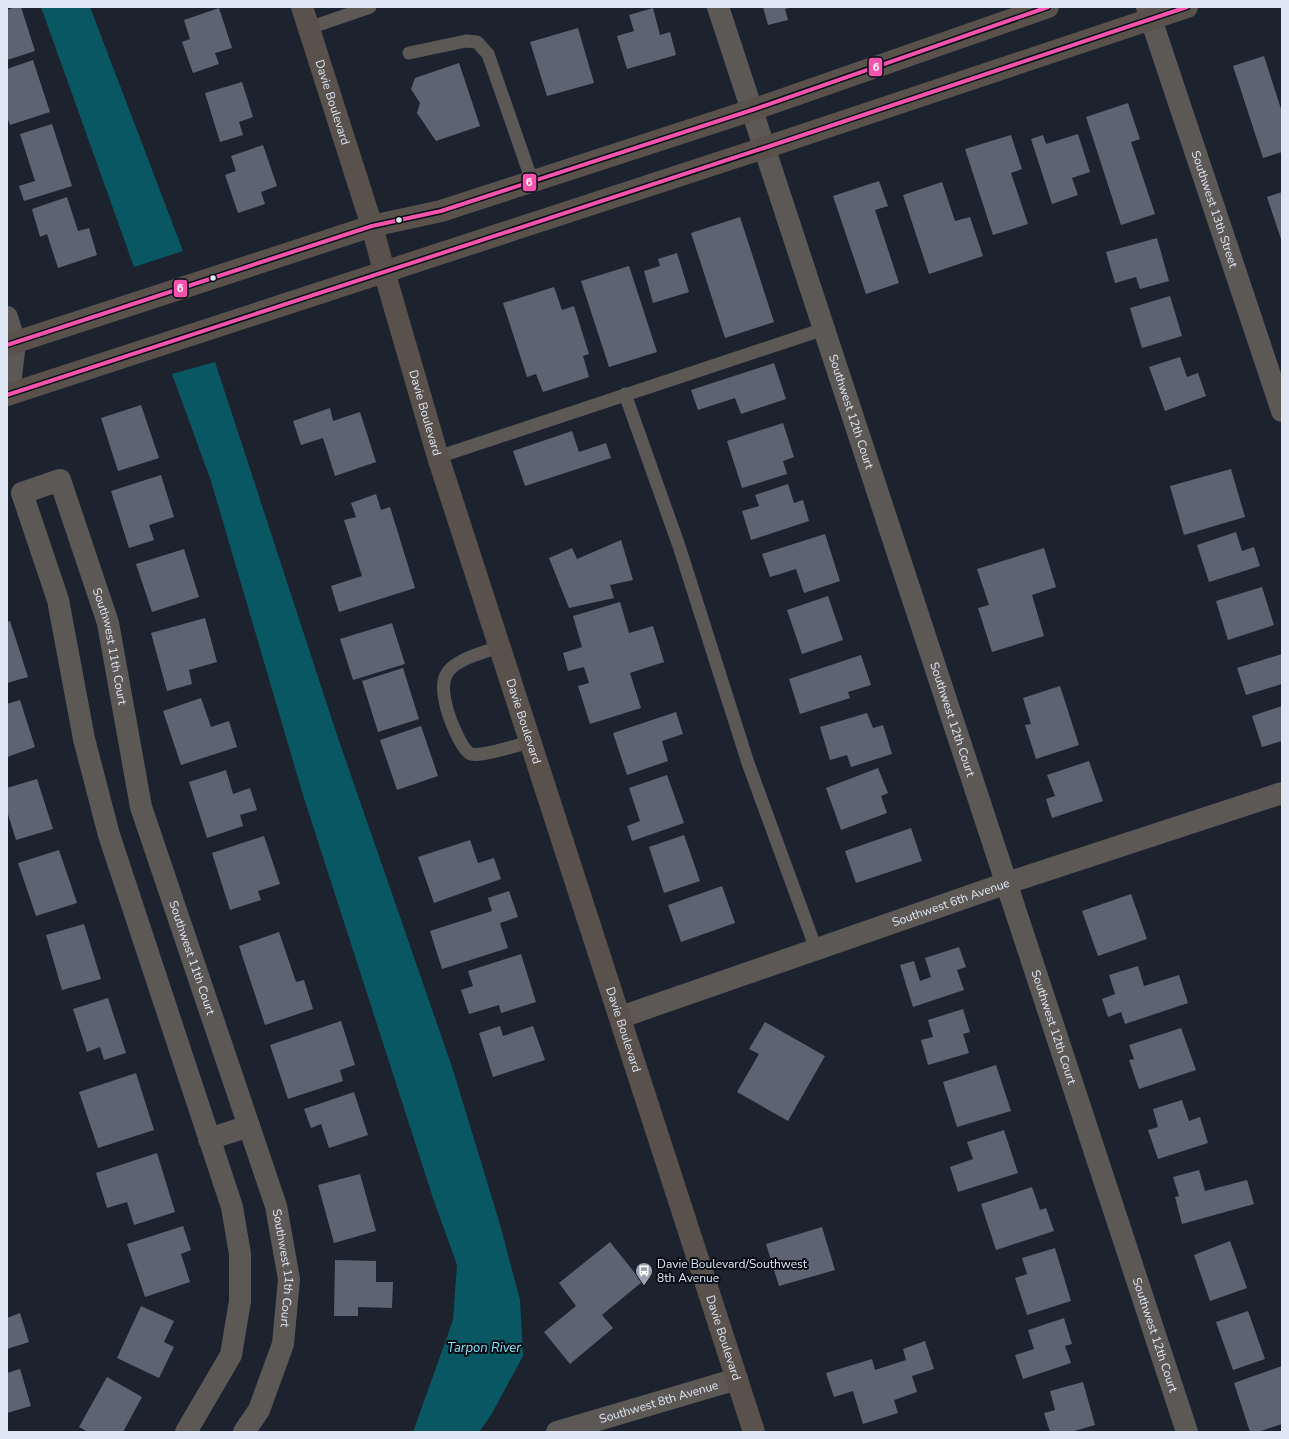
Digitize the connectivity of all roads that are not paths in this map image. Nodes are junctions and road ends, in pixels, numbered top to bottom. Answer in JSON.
{"nodes":[{"id":1,"x":302,"y":7,"type":"edge"},
{"id":2,"x":370,"y":7,"type":"edge"},
{"id":3,"x":718,"y":7,"type":"edge"},
{"id":4,"x":1048,"y":7,"type":"edge"},
{"id":5,"x":1187,"y":7,"type":"edge"},
{"id":6,"x":1149,"y":13,"type":"edge"},
{"id":7,"x":309,"y":28,"type":"junction"},
{"id":8,"x":409,"y":52,"type":"dead end"},
{"id":9,"x":752,"y":110,"type":"junction"},
{"id":10,"x":764,"y":148,"type":"junction"},
{"id":11,"x":532,"y":181,"type":"junction"},
{"id":12,"x":372,"y":226,"type":"junction"},
{"id":13,"x":384,"y":271,"type":"junction"},
{"id":14,"x":7,"y":317,"type":"edge"},
{"id":15,"x":824,"y":329,"type":"junction"},
{"id":16,"x":11,"y":344,"type":"edge"},
{"id":17,"x":8,"y":394,"type":"edge"},
{"id":18,"x":625,"y":394,"type":"junction"},
{"id":19,"x":1282,"y":411,"type":"edge"},
{"id":20,"x":438,"y":457,"type":"junction"},
{"id":21,"x":499,"y":647,"type":"junction"},
{"id":22,"x":530,"y":742,"type":"junction"},
{"id":23,"x":1282,"y":793,"type":"edge"},
{"id":24,"x":1007,"y":883,"type":"junction"},
{"id":25,"x":816,"y":949,"type":"junction"},
{"id":26,"x":621,"y":1017,"type":"junction"},
{"id":27,"x":249,"y":1126,"type":"junction"},
{"id":28,"x":209,"y":1139,"type":"junction"},
{"id":29,"x":737,"y":1379,"type":"junction"},
{"id":30,"x":186,"y":1432,"type":"edge"},
{"id":31,"x":244,"y":1432,"type":"edge"},
{"id":32,"x":557,"y":1432,"type":"edge"},
{"id":33,"x":754,"y":1432,"type":"edge"},
{"id":34,"x":1187,"y":1432,"type":"edge"}],
"edges":[{"from":1,"to":7,"type":"main road","name":"Davie Boulevard"},
{"from":2,"to":7,"type":"lane"},
{"from":3,"to":9,"type":"street","name":"Southwest 12th Court"},
{"from":4,"to":9,"type":"main road"},
{"from":5,"to":6,"type":"main road"},
{"from":6,"to":10,"type":"main road"},
{"from":6,"to":19,"type":"street","name":"Southwest 13th Street"},
{"from":7,"to":12,"type":"main road","name":"Davie Boulevard"},
{"from":8,"to":11,"type":"lane"},
{"from":9,"to":10,"type":"street","name":"Southwest 12th Court"},
{"from":9,"to":11,"type":"main road"},
{"from":10,"to":13,"type":"main road"},
{"from":10,"to":15,"type":"street","name":"Southwest 12th Court"},
{"from":11,"to":12,"type":"main road"},
{"from":12,"to":13,"type":"main road","name":"Davie Boulevard"},
{"from":12,"to":16,"type":"main road"},
{"from":13,"to":17,"type":"main road"},
{"from":13,"to":20,"type":"main road","name":"Davie Boulevard"},
{"from":14,"to":16,"type":"street"},
{"from":15,"to":18,"type":"lane"},
{"from":15,"to":24,"type":"street","name":"Southwest 12th Court"},
{"from":16,"to":17,"type":"street"},
{"from":18,"to":20,"type":"lane"},
{"from":18,"to":25,"type":"lane"},
{"from":20,"to":21,"type":"main road","name":"Davie Boulevard"},
{"from":21,"to":22,"type":"main road","name":"Davie Boulevard"},
{"from":21,"to":22,"type":"lane"},
{"from":22,"to":26,"type":"main road","name":"Davie Boulevard"},
{"from":23,"to":24,"type":"street","name":"Southwest 6th Avenue"},
{"from":24,"to":25,"type":"street","name":"Southwest 6th Avenue"},
{"from":24,"to":34,"type":"street","name":"Southwest 12th Court"},
{"from":25,"to":26,"type":"street","name":"Southwest 6th Avenue"},
{"from":26,"to":29,"type":"main road","name":"Davie Boulevard"},
{"from":27,"to":28,"type":"street"},
{"from":27,"to":28,"type":"street","name":"Southwest 11th Court"},
{"from":27,"to":31,"type":"street","name":"Southwest 11th Court"},
{"from":28,"to":30,"type":"street"},
{"from":29,"to":32,"type":"street","name":"Southwest 8th Avenue"},
{"from":29,"to":33,"type":"main road","name":"Davie Boulevard"}]}
